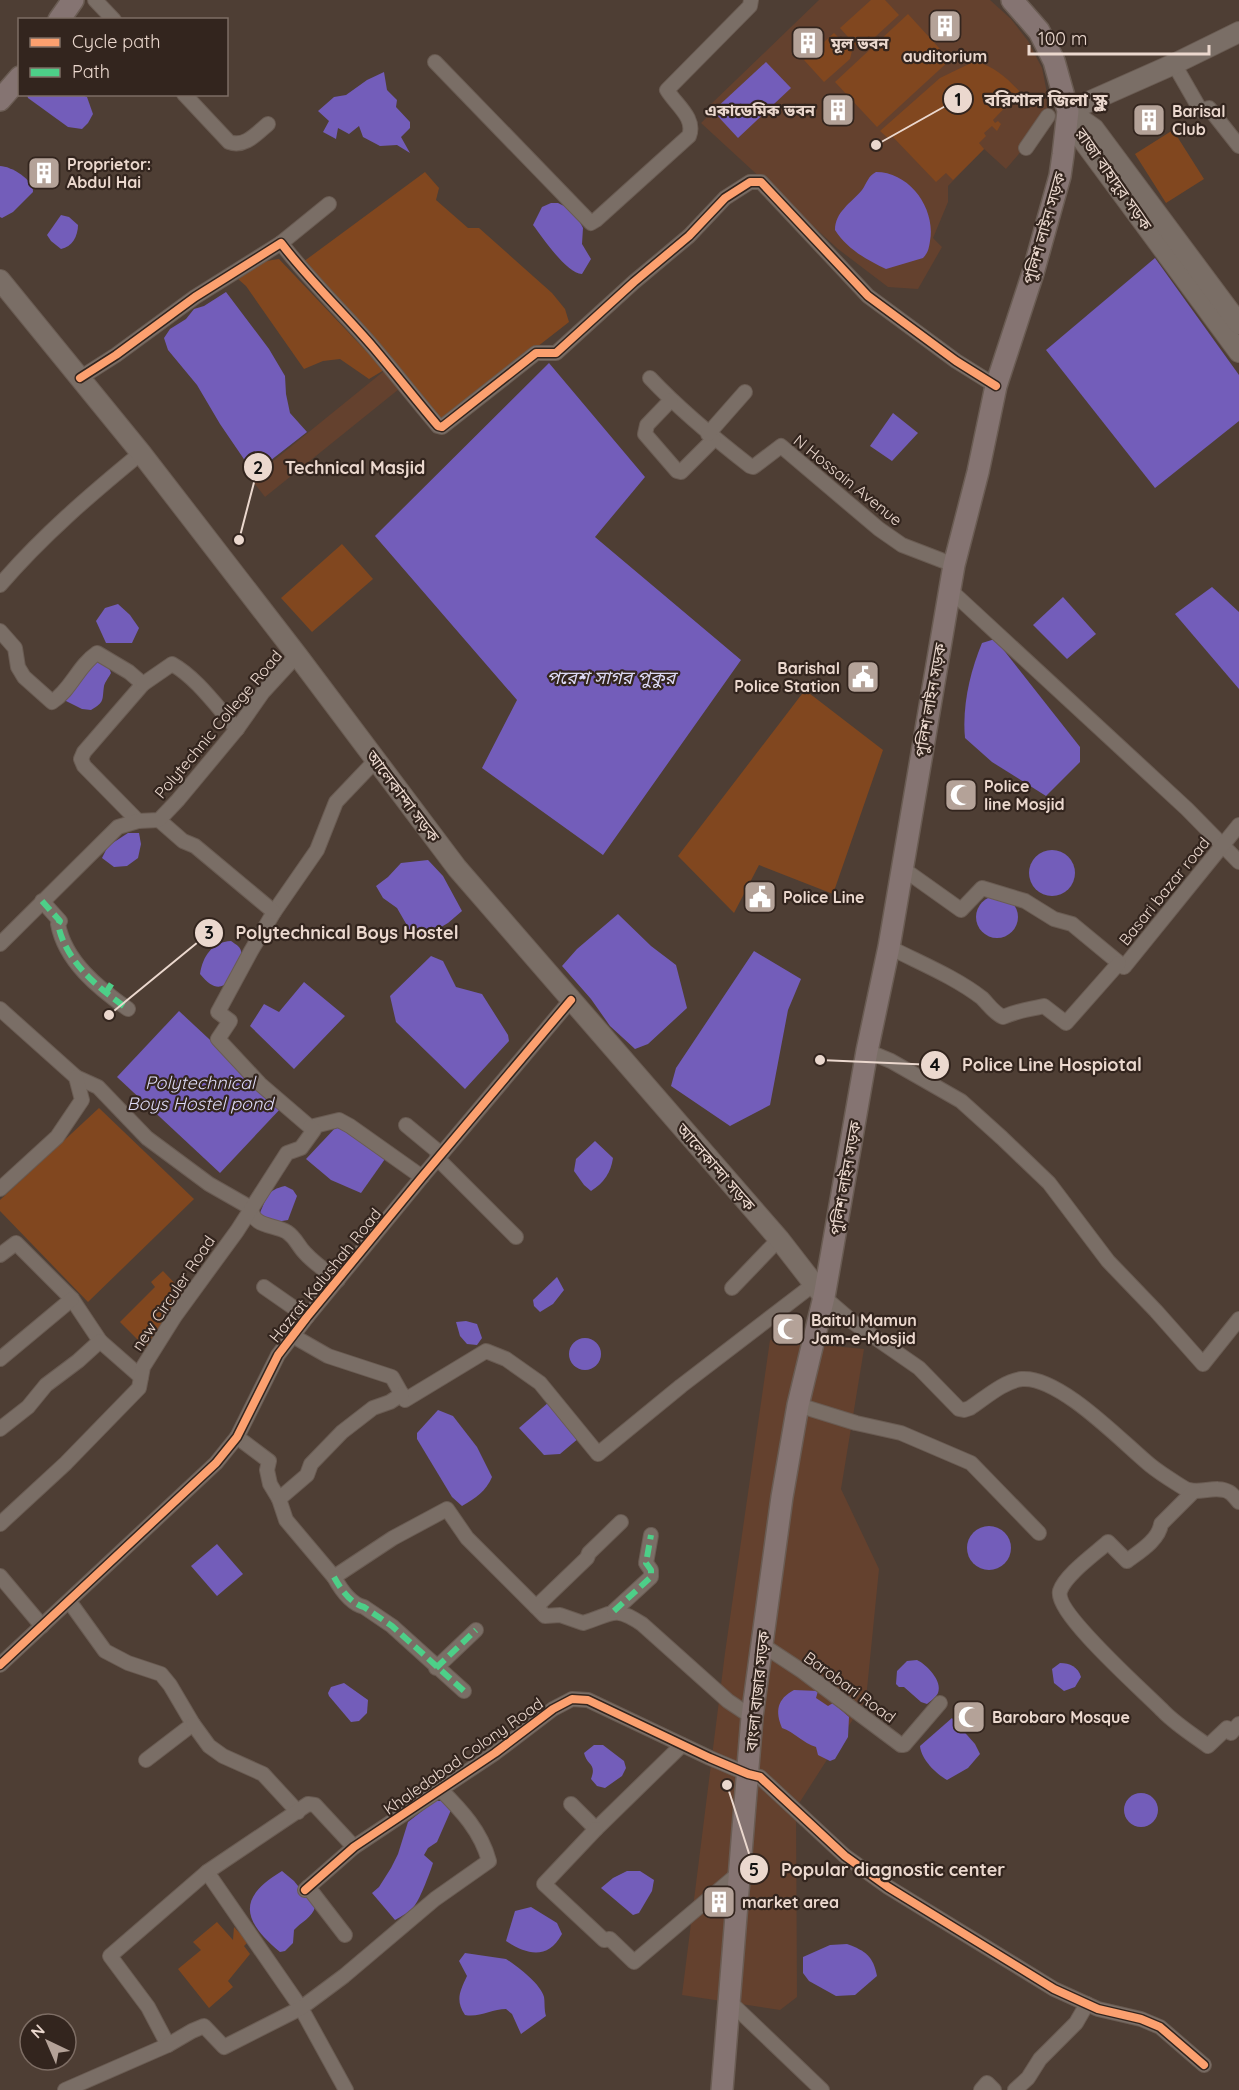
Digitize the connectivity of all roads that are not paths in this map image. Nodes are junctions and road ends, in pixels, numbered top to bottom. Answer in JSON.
{"nodes":[{"id":1,"x":73,"y":0,"type":"edge"},
{"id":2,"x":95,"y":0,"type":"edge"},
{"id":3,"x":751,"y":0,"type":"edge"},
{"id":4,"x":1012,"y":0,"type":"edge"},
{"id":5,"x":60,"y":18,"type":"edge"},
{"id":6,"x":112,"y":18,"type":"edge"},
{"id":7,"x":1239,"y":32,"type":"edge"},
{"id":8,"x":435,"y":62,"type":"dead end"},
{"id":9,"x":1174,"y":64,"type":"junction"},
{"id":10,"x":18,"y":79,"type":"edge"},
{"id":11,"x":186,"y":96,"type":"edge"},
{"id":12,"x":0,"y":100,"type":"edge"},
{"id":13,"x":1054,"y":115,"type":"junction"},
{"id":14,"x":268,"y":124,"type":"dead end"},
{"id":15,"x":1239,"y":146,"type":"edge"},
{"id":16,"x":1026,"y":148,"type":"dead end"},
{"id":17,"x":329,"y":204,"type":"dead end"},
{"id":18,"x":281,"y":243,"type":"junction"},
{"id":19,"x":0,"y":280,"type":"edge"},
{"id":20,"x":1239,"y":324,"type":"edge"},
{"id":21,"x":1239,"y":352,"type":"edge"},
{"id":22,"x":80,"y":378,"type":"junction"},
{"id":23,"x":650,"y":378,"type":"dead end"},
{"id":24,"x":996,"y":386,"type":"junction"},
{"id":25,"x":745,"y":392,"type":"dead end"},
{"id":26,"x":671,"y":400,"type":"junction"},
{"id":27,"x":711,"y":436,"type":"junction"},
{"id":28,"x":141,"y":453,"type":"junction"},
{"id":29,"x":954,"y":565,"type":"junction"},
{"id":30,"x":0,"y":585,"type":"edge"},
{"id":31,"x":949,"y":589,"type":"junction"},
{"id":32,"x":0,"y":631,"type":"edge"},
{"id":33,"x":297,"y":655,"type":"junction"},
{"id":34,"x":143,"y":684,"type":"junction"},
{"id":35,"x":237,"y":729,"type":"junction"},
{"id":36,"x":376,"y":760,"type":"junction"},
{"id":37,"x":159,"y":820,"type":"junction"},
{"id":38,"x":138,"y":821,"type":"junction"},
{"id":39,"x":1239,"y":825,"type":"edge"},
{"id":40,"x":1222,"y":845,"type":"junction"},
{"id":41,"x":1239,"y":862,"type":"edge"},
{"id":42,"x":902,"y":868,"type":"junction"},
{"id":43,"x":42,"y":901,"type":"junction"},
{"id":44,"x":274,"y":912,"type":"junction"},
{"id":45,"x":0,"y":944,"type":"edge"},
{"id":46,"x":889,"y":947,"type":"junction"},
{"id":47,"x":1119,"y":963,"type":"junction"},
{"id":48,"x":571,"y":1000,"type":"junction"},
{"id":49,"x":0,"y":1009,"type":"edge"},
{"id":50,"x":128,"y":1009,"type":"dead end"},
{"id":51,"x":867,"y":1051,"type":"junction"},
{"id":52,"x":76,"y":1077,"type":"junction"},
{"id":53,"x":406,"y":1125,"type":"dead end"},
{"id":54,"x":310,"y":1127,"type":"junction"},
{"id":55,"x":439,"y":1156,"type":"junction"},
{"id":56,"x":422,"y":1177,"type":"junction"},
{"id":57,"x":0,"y":1189,"type":"edge"},
{"id":58,"x":251,"y":1208,"type":"junction"},
{"id":59,"x":516,"y":1237,"type":"dead end"},
{"id":60,"x":779,"y":1239,"type":"junction"},
{"id":61,"x":0,"y":1255,"type":"edge"},
{"id":62,"x":338,"y":1280,"type":"junction"},
{"id":63,"x":264,"y":1287,"type":"dead end"},
{"id":64,"x":732,"y":1288,"type":"dead end"},
{"id":65,"x":819,"y":1290,"type":"junction"},
{"id":66,"x":72,"y":1299,"type":"junction"},
{"id":67,"x":307,"y":1317,"type":"junction"},
{"id":68,"x":1239,"y":1319,"type":"edge"},
{"id":69,"x":293,"y":1336,"type":"junction"},
{"id":70,"x":100,"y":1341,"type":"junction"},
{"id":71,"x":0,"y":1359,"type":"edge"},
{"id":72,"x":141,"y":1377,"type":"junction"},
{"id":73,"x":402,"y":1394,"type":"junction"},
{"id":74,"x":798,"y":1404,"type":"junction"},
{"id":75,"x":0,"y":1429,"type":"edge"},
{"id":76,"x":237,"y":1437,"type":"junction"},
{"id":77,"x":1194,"y":1491,"type":"junction"},
{"id":78,"x":279,"y":1499,"type":"junction"},
{"id":79,"x":1239,"y":1502,"type":"edge"},
{"id":80,"x":621,"y":1522,"type":"dead end"},
{"id":81,"x":0,"y":1524,"type":"edge"},
{"id":82,"x":1039,"y":1533,"type":"dead end"},
{"id":83,"x":651,"y":1535,"type":"dead end"},
{"id":84,"x":0,"y":1576,"type":"edge"},
{"id":85,"x":334,"y":1577,"type":"junction"},
{"id":86,"x":69,"y":1601,"type":"junction"},
{"id":87,"x":536,"y":1607,"type":"junction"},
{"id":88,"x":614,"y":1611,"type":"junction"},
{"id":89,"x":42,"y":1626,"type":"junction"},
{"id":90,"x":476,"y":1630,"type":"dead end"},
{"id":91,"x":761,"y":1644,"type":"junction"},
{"id":92,"x":0,"y":1665,"type":"edge"},
{"id":93,"x":436,"y":1668,"type":"junction"},
{"id":94,"x":464,"y":1691,"type":"dead end"},
{"id":95,"x":940,"y":1703,"type":"dead end"},
{"id":96,"x":752,"y":1717,"type":"junction"},
{"id":97,"x":193,"y":1724,"type":"junction"},
{"id":98,"x":1239,"y":1724,"type":"edge"},
{"id":99,"x":682,"y":1745,"type":"junction"},
{"id":100,"x":146,"y":1760,"type":"dead end"},
{"id":101,"x":748,"y":1774,"type":"junction"},
{"id":102,"x":440,"y":1789,"type":"junction"},
{"id":103,"x":572,"y":1804,"type":"dead end"},
{"id":104,"x":298,"y":1812,"type":"junction"},
{"id":105,"x":596,"y":1829,"type":"junction"},
{"id":106,"x":354,"y":1847,"type":"junction"},
{"id":107,"x":207,"y":1872,"type":"junction"},
{"id":108,"x":739,"y":1873,"type":"junction"},
{"id":109,"x":345,"y":1935,"type":"dead end"},
{"id":110,"x":730,"y":2002,"type":"junction"},
{"id":111,"x":1087,"y":2004,"type":"junction"},
{"id":112,"x":301,"y":2008,"type":"junction"},
{"id":113,"x":168,"y":2045,"type":"junction"},
{"id":114,"x":1204,"y":2065,"type":"dead end"},
{"id":115,"x":64,"y":2090,"type":"edge"},
{"id":116,"x":346,"y":2090,"type":"edge"},
{"id":117,"x":722,"y":2090,"type":"edge"},
{"id":118,"x":822,"y":2090,"type":"edge"},
{"id":119,"x":981,"y":2090,"type":"edge"},
{"id":120,"x":994,"y":2090,"type":"edge"},
{"id":121,"x":1015,"y":2090,"type":"edge"}],
"edges":[{"from":1,"to":5,"type":"main road"},
{"from":2,"to":6,"type":"street"},
{"from":3,"to":8,"type":"street"},
{"from":4,"to":13,"type":"main road"},
{"from":7,"to":9,"type":"main road"},
{"from":9,"to":13,"type":"main road"},
{"from":9,"to":15,"type":"street"},
{"from":10,"to":12,"type":"main road"},
{"from":11,"to":14,"type":"street"},
{"from":13,"to":16,"type":"street"},
{"from":13,"to":20,"type":"main road","name":"রাজা বাহাদুর সড়ক"},
{"from":13,"to":21,"type":"main road","name":"রাজা বাহাদুর সড়ক"},
{"from":13,"to":24,"type":"main road","name":"পুলিশ লাইন সড়ক"},
{"from":17,"to":18,"type":"street"},
{"from":18,"to":22,"type":"street"},
{"from":18,"to":24,"type":"street"},
{"from":19,"to":22,"type":"main road","name":"আলেকান্দা সড়ক"},
{"from":22,"to":28,"type":"main road","name":"আলেকান্দা সড়ক"},
{"from":23,"to":26,"type":"street","name":"N Hossain Avenue"},
{"from":24,"to":29,"type":"main road","name":"পুলিশ লাইন সড়ক"},
{"from":25,"to":27,"type":"street"},
{"from":26,"to":27,"type":"street","name":"N Hossain Avenue"},
{"from":26,"to":27,"type":"street"},
{"from":27,"to":29,"type":"street","name":"N Hossain Avenue"},
{"from":28,"to":30,"type":"street"},
{"from":28,"to":33,"type":"main road","name":"আলেকান্দা সড়ক"},
{"from":29,"to":31,"type":"main road","name":"পুলিশ লাইন সড়ক"},
{"from":31,"to":40,"type":"street"},
{"from":31,"to":42,"type":"main road","name":"পুলিশ লাইন সড়ক"},
{"from":32,"to":34,"type":"street"},
{"from":33,"to":35,"type":"street","name":"Polytechnic College Road"},
{"from":33,"to":36,"type":"main road","name":"আলেকান্দা সড়ক"},
{"from":34,"to":35,"type":"street"},
{"from":34,"to":38,"type":"street"},
{"from":35,"to":37,"type":"street","name":"Polytechnic College Road"},
{"from":36,"to":44,"type":"street"},
{"from":36,"to":48,"type":"main road","name":"আলেকান্দা সড়ক"},
{"from":37,"to":38,"type":"street","name":"Polytechnic College Road"},
{"from":37,"to":44,"type":"street"},
{"from":38,"to":43,"type":"street","name":"Polytechnic College Road"},
{"from":39,"to":40,"type":"street","name":"Basari bazar road"},
{"from":40,"to":41,"type":"street"},
{"from":40,"to":47,"type":"street","name":"Basari bazar road"},
{"from":42,"to":46,"type":"main road","name":"পুলিশ লাইন সড়ক"},
{"from":42,"to":47,"type":"street","name":"Basari bazar road"},
{"from":43,"to":45,"type":"street","name":"Polytechnic College Road"},
{"from":43,"to":50,"type":"street"},
{"from":44,"to":54,"type":"street"},
{"from":46,"to":47,"type":"street"},
{"from":46,"to":51,"type":"main road","name":"পুলিশ লাইন সড়ক"},
{"from":48,"to":55,"type":"street","name":"Hazrat Kalushah Road"},
{"from":48,"to":60,"type":"main road","name":"আলেকান্দা সড়ক"},
{"from":49,"to":52,"type":"street"},
{"from":51,"to":65,"type":"main road","name":"পুলিশ লাইন সড়ক"},
{"from":51,"to":68,"type":"street"},
{"from":52,"to":57,"type":"street"},
{"from":52,"to":58,"type":"street"},
{"from":53,"to":55,"type":"street"},
{"from":54,"to":56,"type":"street"},
{"from":54,"to":58,"type":"street","name":"new Circuler Road"},
{"from":55,"to":56,"type":"street","name":"Hazrat Kalushah Road"},
{"from":55,"to":59,"type":"street"},
{"from":56,"to":62,"type":"street","name":"Hazrat Kalushah Road"},
{"from":58,"to":62,"type":"street"},
{"from":58,"to":72,"type":"street","name":"new Circuler Road"},
{"from":60,"to":64,"type":"street"},
{"from":60,"to":65,"type":"main road","name":"আলেকান্দা সড়ক"},
{"from":61,"to":66,"type":"street"},
{"from":62,"to":67,"type":"street","name":"Hazrat Kalushah Road"},
{"from":63,"to":67,"type":"street"},
{"from":65,"to":73,"type":"street"},
{"from":65,"to":74,"type":"main road","name":"বাংলা বাজার সড়ক"},
{"from":65,"to":77,"type":"street"},
{"from":66,"to":70,"type":"street"},
{"from":66,"to":71,"type":"street"},
{"from":67,"to":69,"type":"street","name":"Hazrat Kalushah Road"},
{"from":69,"to":73,"type":"street"},
{"from":69,"to":76,"type":"street","name":"Hazrat Kalushah Road"},
{"from":70,"to":72,"type":"street"},
{"from":70,"to":75,"type":"street"},
{"from":72,"to":81,"type":"street","name":"new Circuler Road"},
{"from":73,"to":78,"type":"street"},
{"from":74,"to":82,"type":"street"},
{"from":74,"to":91,"type":"main road","name":"বাংলা বাজার সড়ক"},
{"from":76,"to":78,"type":"street"},
{"from":76,"to":86,"type":"street","name":"Hazrat Kalushah Road"},
{"from":77,"to":79,"type":"street"},
{"from":77,"to":98,"type":"street"},
{"from":78,"to":85,"type":"street"},
{"from":80,"to":87,"type":"street"},
{"from":83,"to":88,"type":"street"},
{"from":84,"to":89,"type":"street"},
{"from":85,"to":87,"type":"street"},
{"from":85,"to":93,"type":"street"},
{"from":86,"to":89,"type":"street","name":"Hazrat Kalushah Road"},
{"from":86,"to":97,"type":"street"},
{"from":87,"to":88,"type":"street"},
{"from":88,"to":96,"type":"street"},
{"from":89,"to":92,"type":"street","name":"Hazrat Kalushah Road"},
{"from":90,"to":93,"type":"street"},
{"from":91,"to":95,"type":"street","name":"Barobari Road"},
{"from":91,"to":96,"type":"main road","name":"বাংলা বাজার সড়ক"},
{"from":93,"to":94,"type":"street"},
{"from":96,"to":101,"type":"main road","name":"বাংলা বাজার সড়ক"},
{"from":97,"to":100,"type":"street"},
{"from":97,"to":104,"type":"street"},
{"from":99,"to":101,"type":"street","name":"Khaledabad Colony Road"},
{"from":99,"to":102,"type":"street","name":"Khaledabad Colony Road"},
{"from":99,"to":105,"type":"street"},
{"from":101,"to":108,"type":"main road","name":"বাংলা বাজার সড়ক"},
{"from":101,"to":111,"type":"street","name":"Khaledabad Colony Road"},
{"from":102,"to":106,"type":"street","name":"Khaledabad Colony Road"},
{"from":102,"to":112,"type":"street"},
{"from":103,"to":105,"type":"street"},
{"from":104,"to":106,"type":"street"},
{"from":104,"to":107,"type":"street"},
{"from":105,"to":108,"type":"street"},
{"from":106,"to":109,"type":"street","name":"Khaledabad Colony Road"},
{"from":107,"to":112,"type":"street"},
{"from":107,"to":113,"type":"street"},
{"from":108,"to":110,"type":"main road","name":"বাংলা বাজার সড়ক"},
{"from":110,"to":117,"type":"main road","name":"বাংলা বাজার সড়ক"},
{"from":110,"to":118,"type":"street"},
{"from":111,"to":114,"type":"street","name":"Khaledabad Colony Road"},
{"from":111,"to":121,"type":"street"},
{"from":112,"to":113,"type":"street"},
{"from":112,"to":116,"type":"street"},
{"from":113,"to":115,"type":"street"},
{"from":119,"to":120,"type":"street"}]}
